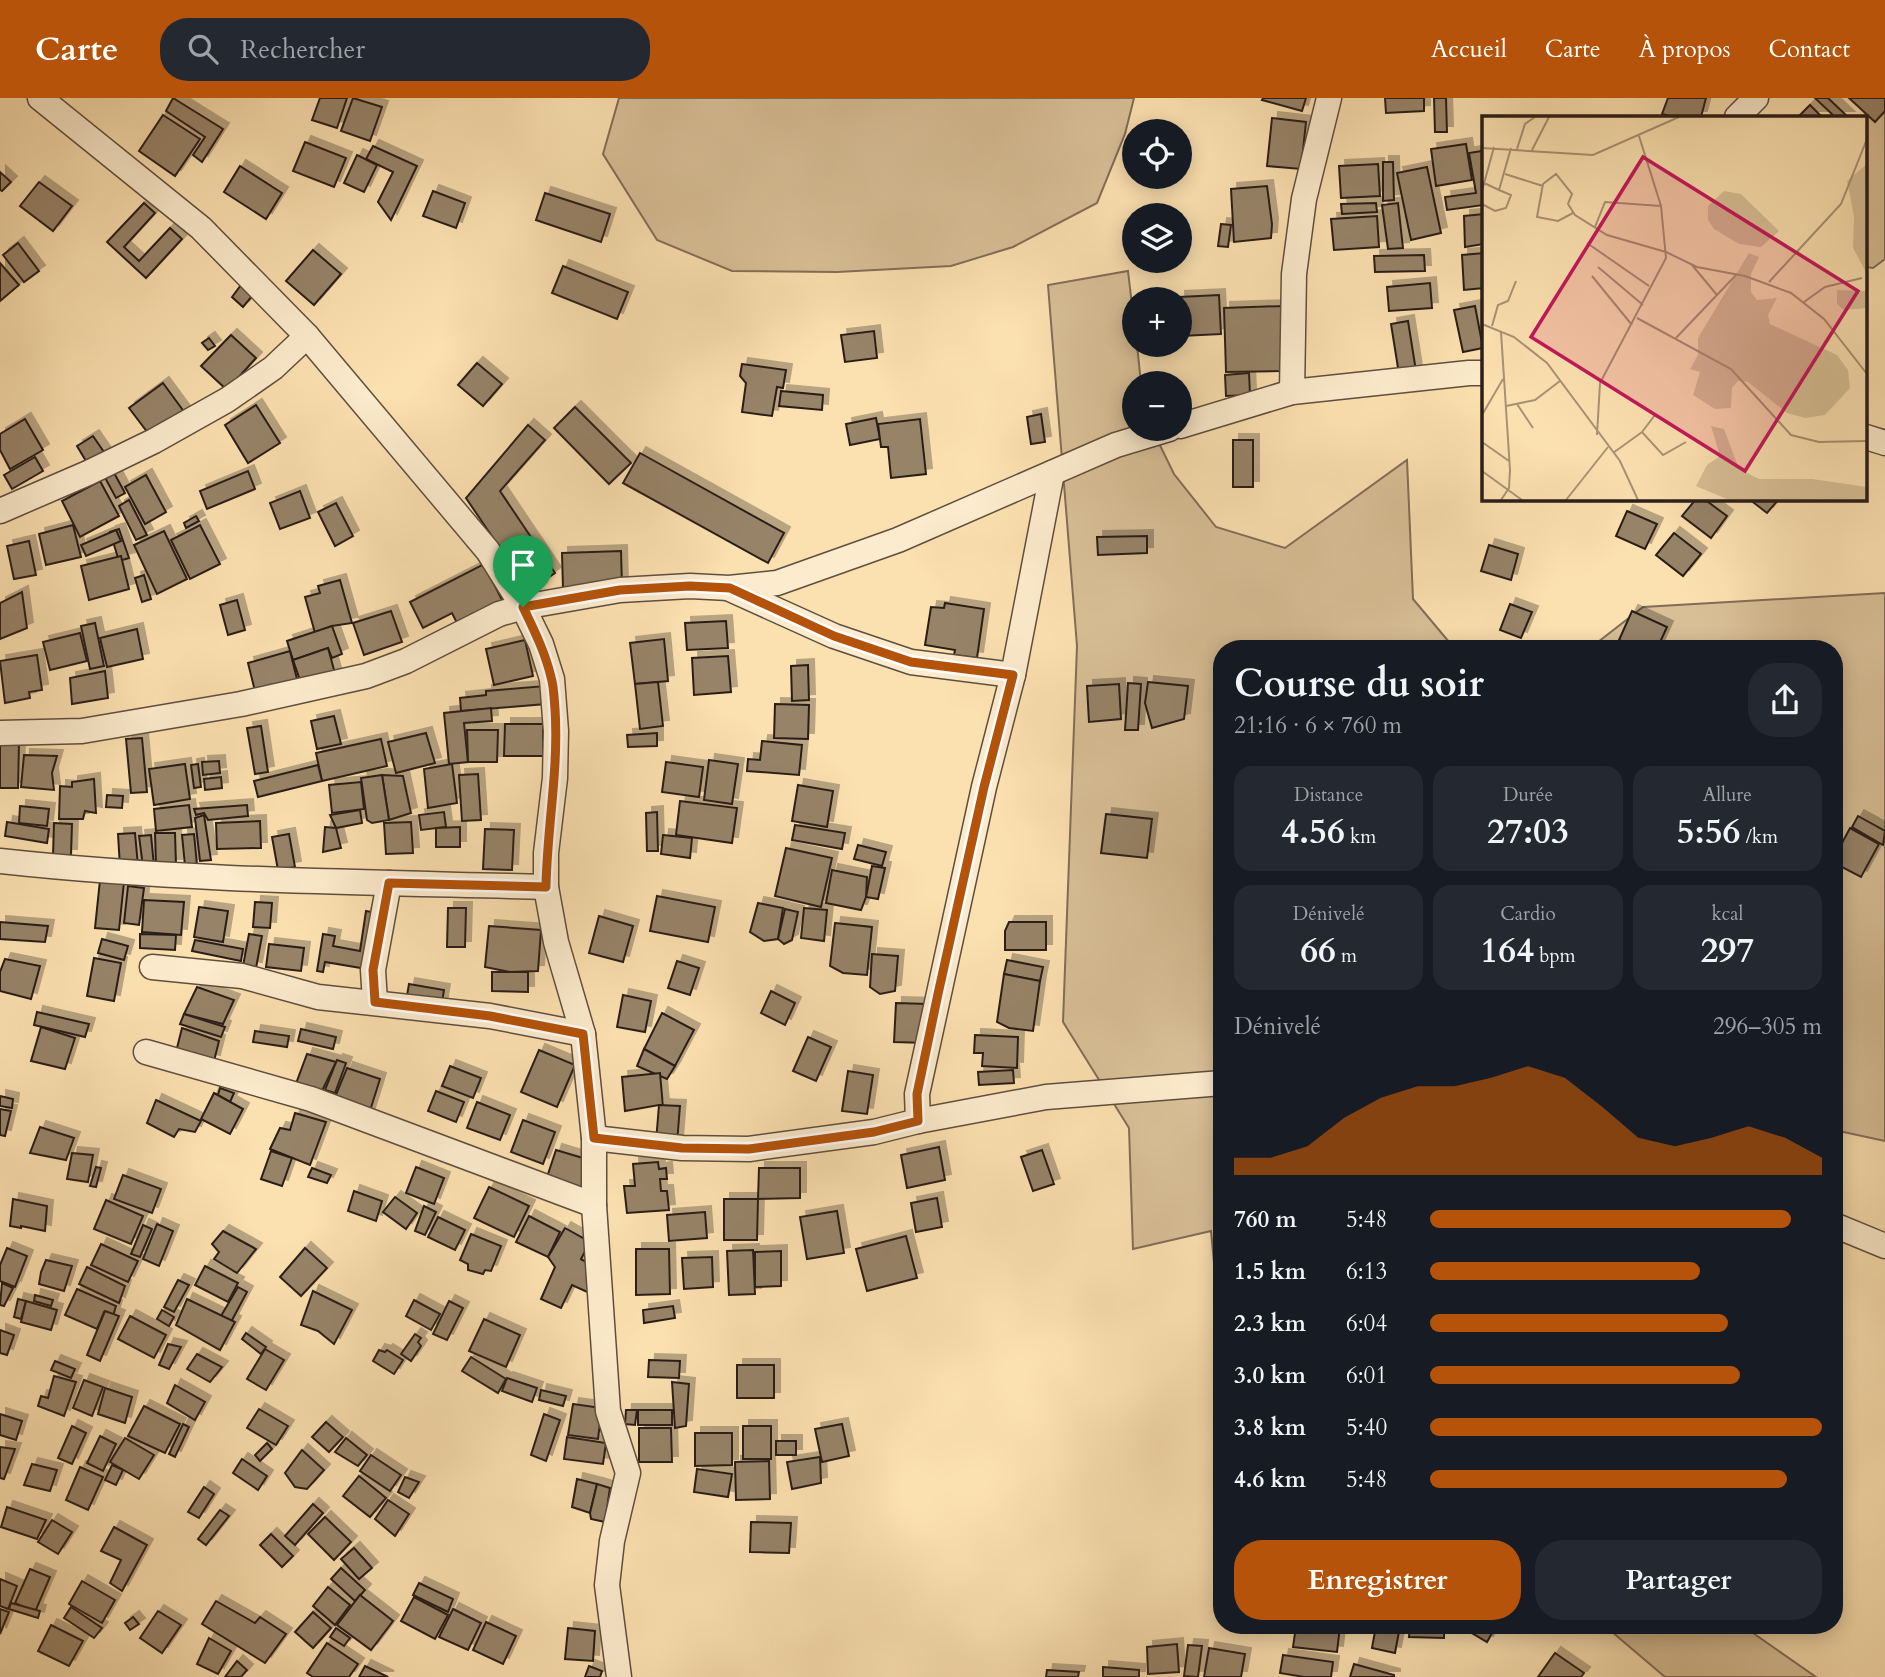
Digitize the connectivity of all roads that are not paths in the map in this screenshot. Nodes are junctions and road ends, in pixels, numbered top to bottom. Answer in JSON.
{"nodes":[{"id":1,"x":40,"y":98,"type":"edge"},
{"id":2,"x":1329,"y":98,"type":"edge"},
{"id":3,"x":1756,"y":98,"type":"edge"},
{"id":4,"x":1738,"y":116,"type":"edge"},
{"id":5,"x":306,"y":336,"type":"junction"},
{"id":6,"x":1482,"y":373,"type":"edge"},
{"id":7,"x":1292,"y":391,"type":"junction"},
{"id":8,"x":1192,"y":422,"type":"edge"},
{"id":9,"x":1868,"y":438,"type":"edge"},
{"id":10,"x":1129,"y":441,"type":"edge"},
{"id":11,"x":1885,"y":443,"type":"edge"},
{"id":12,"x":1052,"y":473,"type":"junction"},
{"id":13,"x":0,"y":511,"type":"edge"},
{"id":14,"x":730,"y":588,"type":"junction"},
{"id":15,"x":523,"y":607,"type":"junction"},
{"id":16,"x":1013,"y":675,"type":"junction"},
{"id":17,"x":0,"y":733,"type":"edge"},
{"id":18,"x":0,"y":861,"type":"edge"},
{"id":19,"x":389,"y":883,"type":"junction"},
{"id":20,"x":546,"y":887,"type":"junction"},
{"id":21,"x":152,"y":967,"type":"dead end"},
{"id":22,"x":375,"y":1002,"type":"junction"},
{"id":23,"x":583,"y":1034,"type":"junction"},
{"id":24,"x":146,"y":1052,"type":"dead end"},
{"id":25,"x":1213,"y":1084,"type":"edge"},
{"id":26,"x":917,"y":1094,"type":"junction"},
{"id":27,"x":918,"y":1121,"type":"junction"},
{"id":28,"x":874,"y":1132,"type":"junction"},
{"id":29,"x":594,"y":1138,"type":"junction"},
{"id":30,"x":594,"y":1205,"type":"junction"},
{"id":31,"x":1843,"y":1229,"type":"edge"},
{"id":32,"x":1885,"y":1246,"type":"edge"},
{"id":33,"x":619,"y":1677,"type":"edge"}],
"edges":[{"from":1,"to":5,"type":"street"},
{"from":2,"to":7,"type":"street"},
{"from":3,"to":4,"type":"street"},
{"from":5,"to":13,"type":"street"},
{"from":5,"to":15,"type":"street"},
{"from":6,"to":7,"type":"street"},
{"from":7,"to":8,"type":"street"},
{"from":9,"to":11,"type":"street"},
{"from":10,"to":12,"type":"street"},
{"from":12,"to":14,"type":"street"},
{"from":12,"to":16,"type":"street"},
{"from":14,"to":15,"type":"street"},
{"from":14,"to":16,"type":"street"},
{"from":15,"to":17,"type":"street"},
{"from":15,"to":20,"type":"street"},
{"from":16,"to":26,"type":"street"},
{"from":18,"to":19,"type":"street"},
{"from":19,"to":20,"type":"street"},
{"from":19,"to":22,"type":"street"},
{"from":20,"to":23,"type":"street"},
{"from":21,"to":22,"type":"street"},
{"from":22,"to":23,"type":"street"},
{"from":23,"to":29,"type":"street"},
{"from":24,"to":30,"type":"street"},
{"from":25,"to":27,"type":"street"},
{"from":26,"to":27,"type":"street"},
{"from":26,"to":28,"type":"street"},
{"from":27,"to":28,"type":"street"},
{"from":28,"to":29,"type":"street"},
{"from":29,"to":30,"type":"street"},
{"from":30,"to":33,"type":"street"},
{"from":31,"to":32,"type":"street"}]}
